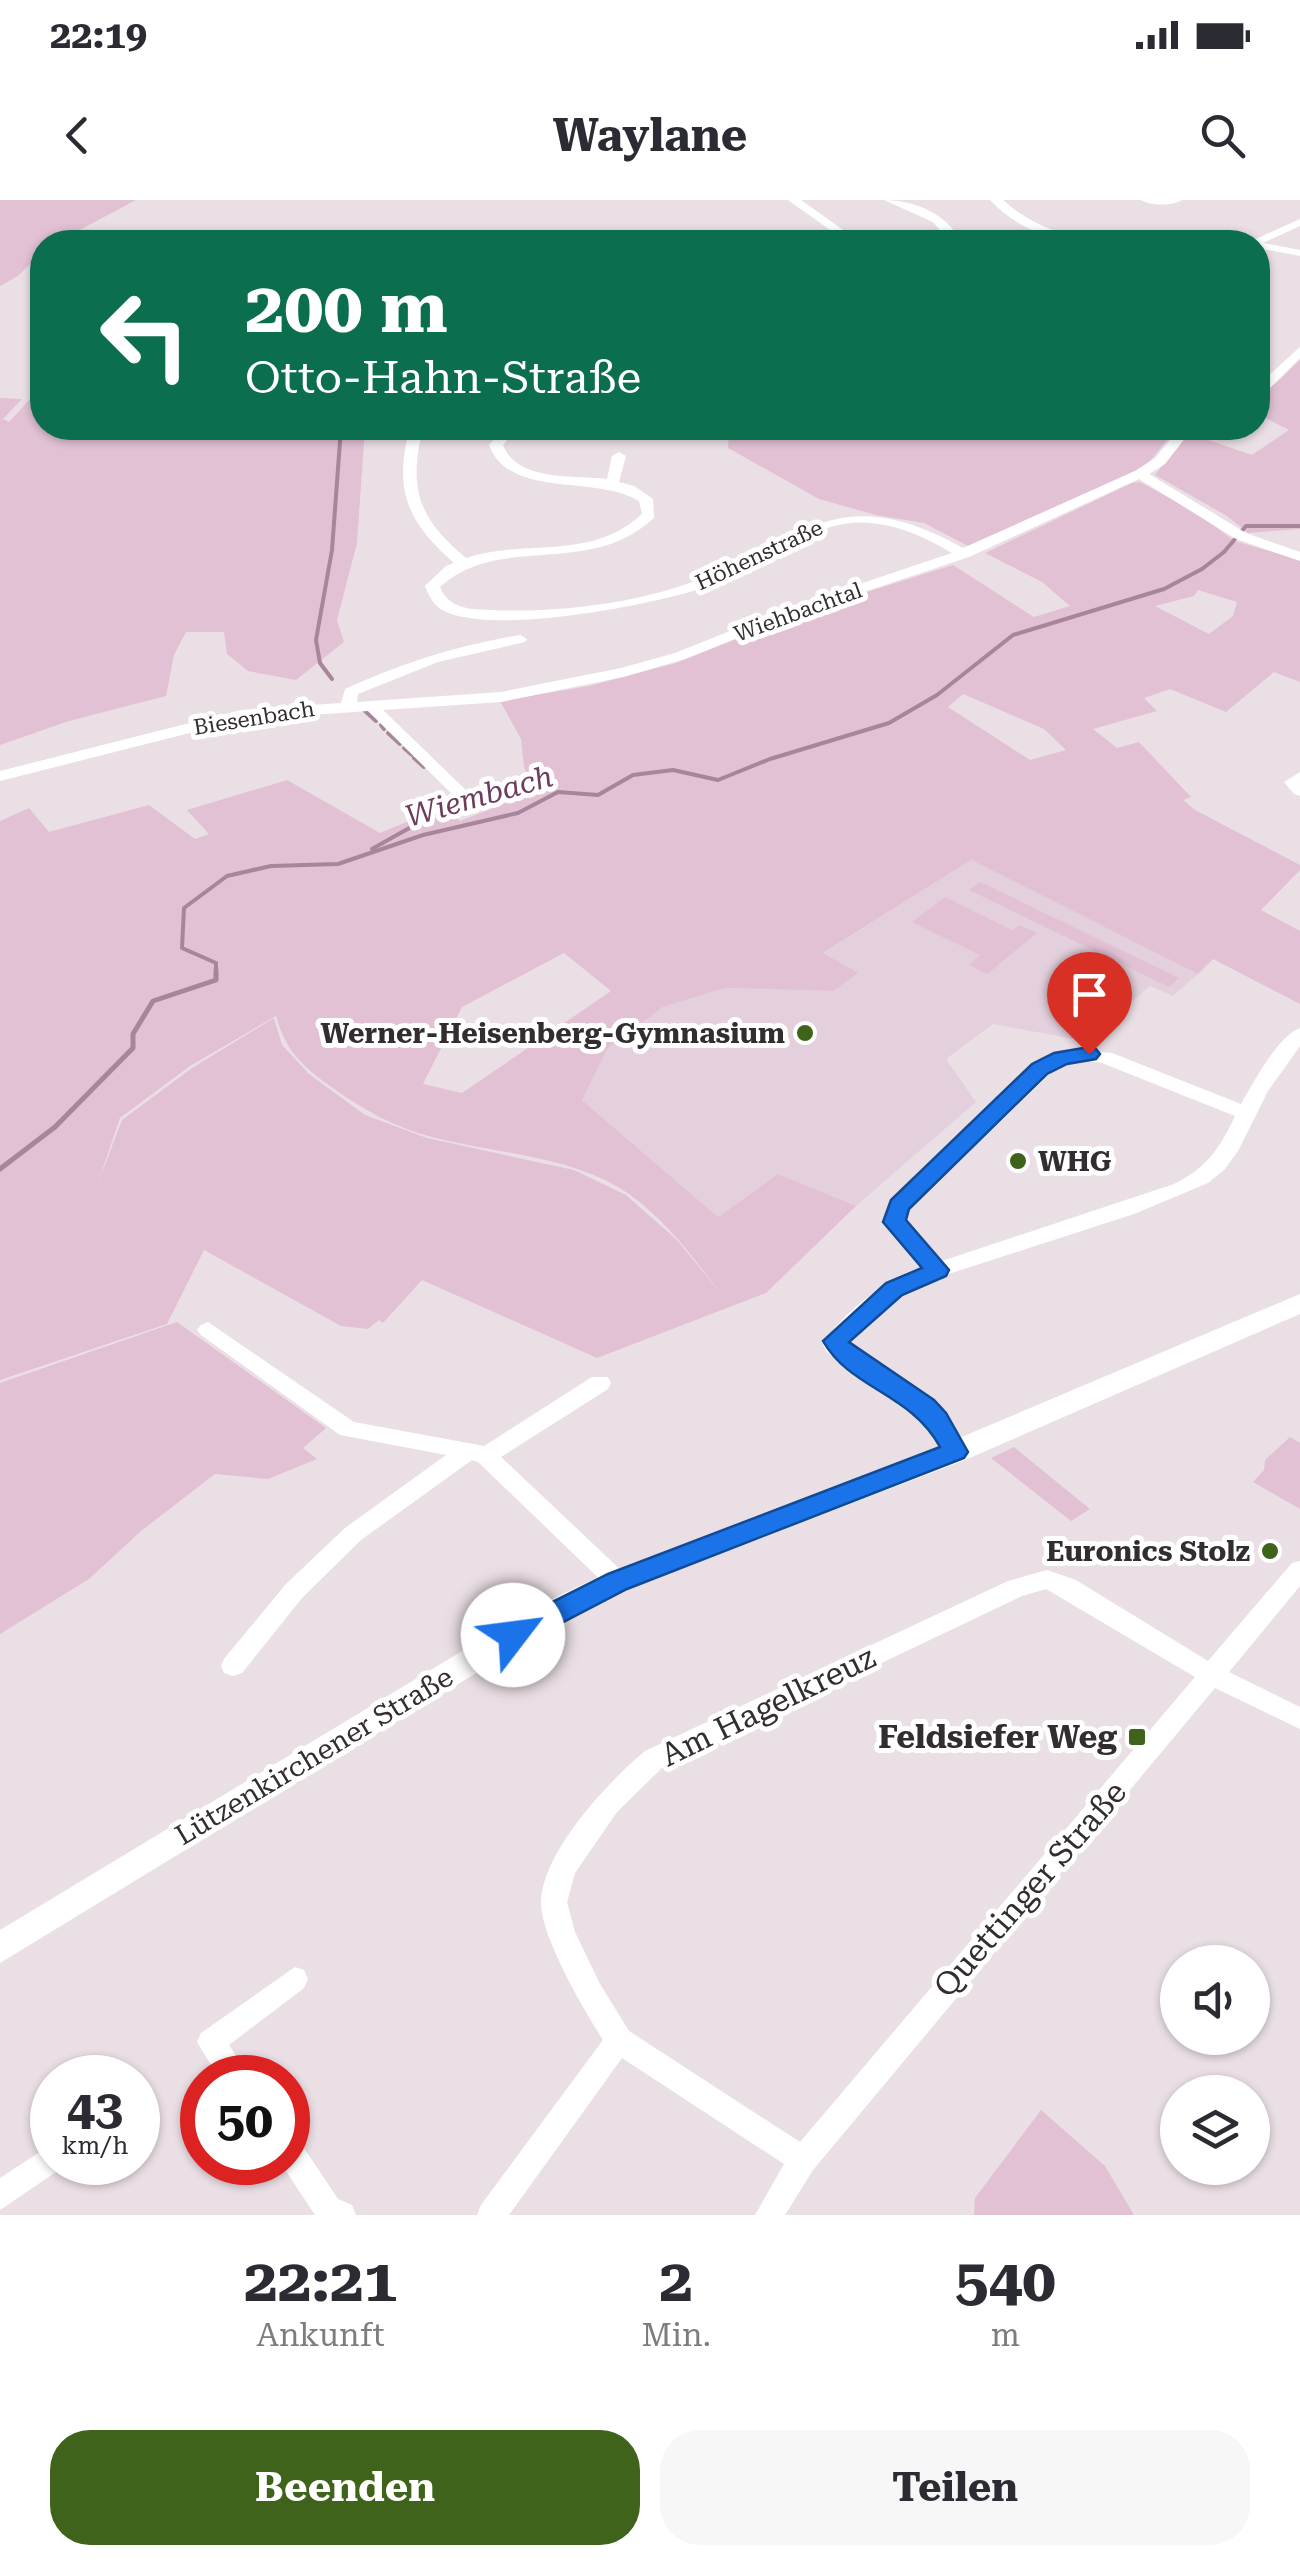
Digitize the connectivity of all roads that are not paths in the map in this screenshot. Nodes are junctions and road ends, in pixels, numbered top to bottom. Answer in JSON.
{"nodes":[{"id":1,"x":794,"y":200,"type":"edge"},
{"id":2,"x":890,"y":200,"type":"edge"},
{"id":3,"x":996,"y":200,"type":"edge"},
{"id":4,"x":1148,"y":200,"type":"edge"},
{"id":5,"x":1176,"y":200,"type":"edge"},
{"id":6,"x":1297,"y":216,"type":"edge"},
{"id":7,"x":837,"y":230,"type":"edge"},
{"id":8,"x":949,"y":230,"type":"edge"},
{"id":9,"x":1037,"y":230,"type":"edge"},
{"id":10,"x":1270,"y":234,"type":"edge"},
{"id":11,"x":1270,"y":247,"type":"edge"},
{"id":12,"x":1300,"y":253,"type":"edge"},
{"id":13,"x":1300,"y":352,"type":"edge"},
{"id":14,"x":1270,"y":381,"type":"edge"},
{"id":15,"x":413,"y":440,"type":"edge"},
{"id":16,"x":500,"y":440,"type":"edge"},
{"id":17,"x":1177,"y":440,"type":"edge"},
{"id":18,"x":619,"y":456,"type":"dead end"},
{"id":19,"x":1140,"y":474,"type":"junction"},
{"id":20,"x":613,"y":482,"type":"junction"},
{"id":21,"x":964,"y":554,"type":"junction"},
{"id":22,"x":1300,"y":557,"type":"edge"},
{"id":23,"x":464,"y":564,"type":"junction"},
{"id":24,"x":520,"y":639,"type":"dead end"},
{"id":25,"x":374,"y":705,"type":"junction"},
{"id":26,"x":349,"y":706,"type":"junction"},
{"id":27,"x":0,"y":776,"type":"edge"},
{"id":28,"x":1300,"y":777,"type":"edge"},
{"id":29,"x":1300,"y":791,"type":"edge"},
{"id":30,"x":473,"y":800,"type":"dead end"},
{"id":31,"x":1300,"y":1034,"type":"edge"},
{"id":32,"x":1246,"y":1113,"type":"junction"},
{"id":33,"x":938,"y":1270,"type":"junction"},
{"id":34,"x":1300,"y":1303,"type":"edge"},
{"id":35,"x":208,"y":1330,"type":"dead end"},
{"id":36,"x":600,"y":1382,"type":"dead end"},
{"id":37,"x":956,"y":1452,"type":"junction"},
{"id":38,"x":478,"y":1453,"type":"junction"},
{"id":39,"x":1300,"y":1570,"type":"edge"},
{"id":40,"x":617,"y":1581,"type":"junction"},
{"id":41,"x":232,"y":1666,"type":"dead end"},
{"id":42,"x":1210,"y":1675,"type":"junction"},
{"id":43,"x":1300,"y":1719,"type":"edge"},
{"id":44,"x":0,"y":1948,"type":"edge"},
{"id":45,"x":296,"y":1980,"type":"dead end"},
{"id":46,"x":619,"y":2040,"type":"junction"},
{"id":47,"x":219,"y":2055,"type":"edge"},
{"id":48,"x":803,"y":2160,"type":"junction"},
{"id":49,"x":30,"y":2174,"type":"edge"},
{"id":50,"x":310,"y":2182,"type":"edge"},
{"id":51,"x":0,"y":2196,"type":"edge"},
{"id":52,"x":342,"y":2215,"type":"edge"},
{"id":53,"x":491,"y":2215,"type":"edge"},
{"id":54,"x":769,"y":2215,"type":"edge"}],
"edges":[{"from":1,"to":7,"type":"street"},
{"from":2,"to":8,"type":"street"},
{"from":3,"to":9,"type":"street"},
{"from":4,"to":5,"type":"street"},
{"from":6,"to":10,"type":"street"},
{"from":11,"to":12,"type":"street"},
{"from":13,"to":14,"type":"street"},
{"from":15,"to":23,"type":"street"},
{"from":16,"to":20,"type":"street"},
{"from":17,"to":19,"type":"street","name":"Wiehbachtal"},
{"from":18,"to":20,"type":"street"},
{"from":19,"to":21,"type":"street","name":"Wiehbachtal"},
{"from":19,"to":22,"type":"street"},
{"from":20,"to":23,"type":"street"},
{"from":21,"to":23,"type":"street","name":"Höhenstraße"},
{"from":21,"to":25,"type":"street","name":"Wiehbachtal"},
{"from":24,"to":26,"type":"street"},
{"from":25,"to":26,"type":"street","name":"Biesenbach"},
{"from":25,"to":30,"type":"street"},
{"from":26,"to":27,"type":"street","name":"Biesenbach"},
{"from":28,"to":29,"type":"street"},
{"from":31,"to":32,"type":"street"},
{"from":32,"to":33,"type":"street"},
{"from":32,"to":33,"type":"street"},
{"from":33,"to":37,"type":"street"},
{"from":34,"to":37,"type":"main road","name":"Lützenkirchener Straße"},
{"from":35,"to":38,"type":"street"},
{"from":36,"to":38,"type":"street"},
{"from":37,"to":40,"type":"main road","name":"Lützenkirchener Straße"},
{"from":38,"to":40,"type":"street"},
{"from":38,"to":41,"type":"street"},
{"from":39,"to":42,"type":"street","name":"Quettinger Straße"},
{"from":40,"to":44,"type":"main road","name":"Lützenkirchener Straße"},
{"from":42,"to":43,"type":"street"},
{"from":42,"to":46,"type":"street","name":"Am Hagelkreuz"},
{"from":42,"to":48,"type":"street","name":"Quettinger Straße"},
{"from":45,"to":47,"type":"street"},
{"from":46,"to":48,"type":"street","name":"Am Hagelkreuz"},
{"from":46,"to":53,"type":"street"},
{"from":48,"to":54,"type":"street","name":"Quettinger Straße"},
{"from":49,"to":51,"type":"street"},
{"from":50,"to":52,"type":"street"}]}
